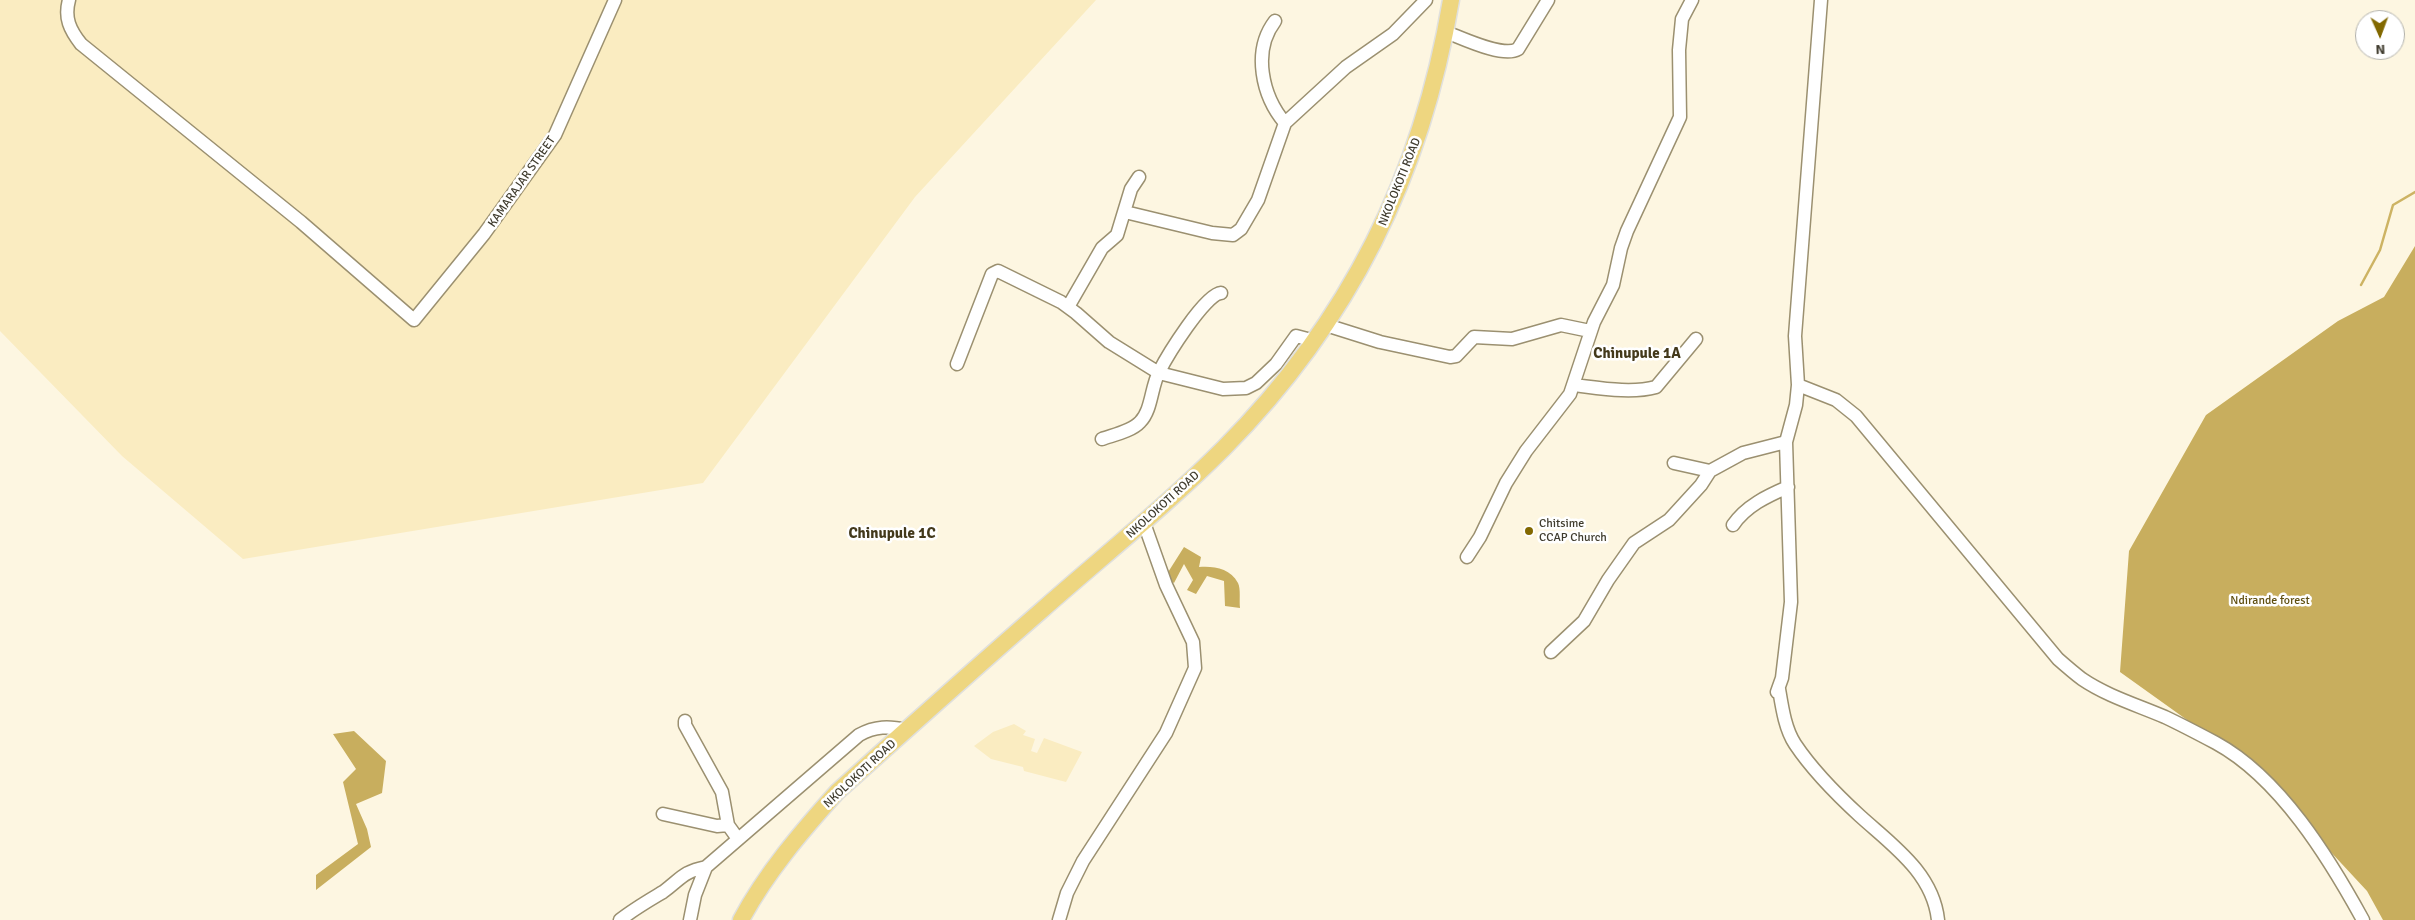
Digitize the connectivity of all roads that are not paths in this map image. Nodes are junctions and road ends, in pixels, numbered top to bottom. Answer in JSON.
{"nodes":[{"id":1,"x":69,"y":0,"type":"edge"},
{"id":2,"x":615,"y":0,"type":"edge"},
{"id":3,"x":1426,"y":0,"type":"edge"},
{"id":4,"x":1451,"y":0,"type":"edge"},
{"id":5,"x":1548,"y":0,"type":"edge"},
{"id":6,"x":1692,"y":0,"type":"edge"},
{"id":7,"x":1820,"y":0,"type":"edge"},
{"id":8,"x":1275,"y":21,"type":"dead end"},
{"id":9,"x":1446,"y":32,"type":"junction"},
{"id":10,"x":1285,"y":123,"type":"junction"},
{"id":11,"x":1139,"y":176,"type":"dead end"},
{"id":12,"x":1125,"y":212,"type":"junction"},
{"id":13,"x":1221,"y":293,"type":"dead end"},
{"id":14,"x":1068,"y":307,"type":"junction"},
{"id":15,"x":1326,"y":325,"type":"junction"},
{"id":16,"x":1590,"y":331,"type":"junction"},
{"id":17,"x":1696,"y":339,"type":"dead end"},
{"id":18,"x":1315,"y":341,"type":"junction"},
{"id":19,"x":957,"y":364,"type":"dead end"},
{"id":20,"x":1159,"y":373,"type":"junction"},
{"id":21,"x":1573,"y":385,"type":"junction"},
{"id":22,"x":1798,"y":385,"type":"junction"},
{"id":23,"x":1102,"y":439,"type":"dead end"},
{"id":24,"x":1786,"y":442,"type":"junction"},
{"id":25,"x":1674,"y":463,"type":"dead end"},
{"id":26,"x":1710,"y":470,"type":"junction"},
{"id":27,"x":1788,"y":487,"type":"junction"},
{"id":28,"x":1144,"y":523,"type":"junction"},
{"id":29,"x":1733,"y":525,"type":"dead end"},
{"id":30,"x":1467,"y":557,"type":"dead end"},
{"id":31,"x":1551,"y":652,"type":"dead end"},
{"id":32,"x":685,"y":721,"type":"dead end"},
{"id":33,"x":907,"y":730,"type":"junction"},
{"id":34,"x":663,"y":814,"type":"dead end"},
{"id":35,"x":728,"y":825,"type":"junction"},
{"id":36,"x":738,"y":839,"type":"junction"},
{"id":37,"x":706,"y":867,"type":"junction"},
{"id":38,"x":620,"y":920,"type":"edge"},
{"id":39,"x":690,"y":920,"type":"edge"},
{"id":40,"x":741,"y":920,"type":"edge"},
{"id":41,"x":1059,"y":920,"type":"edge"},
{"id":42,"x":1938,"y":920,"type":"edge"},
{"id":43,"x":2363,"y":920,"type":"edge"}],
"edges":[{"from":1,"to":2,"type":"street","name":"KAMARAJAR STREET"},
{"from":3,"to":10,"type":"street"},
{"from":4,"to":9,"type":"main road","name":"NKOLOKOTI ROAD"},
{"from":5,"to":9,"type":"street"},
{"from":6,"to":16,"type":"street"},
{"from":7,"to":22,"type":"street"},
{"from":8,"to":10,"type":"street"},
{"from":9,"to":15,"type":"main road","name":"NKOLOKOTI ROAD"},
{"from":10,"to":12,"type":"street"},
{"from":11,"to":12,"type":"street"},
{"from":12,"to":14,"type":"street"},
{"from":13,"to":20,"type":"street"},
{"from":14,"to":19,"type":"street"},
{"from":14,"to":20,"type":"street"},
{"from":15,"to":16,"type":"street"},
{"from":15,"to":18,"type":"main road","name":"NKOLOKOTI ROAD"},
{"from":16,"to":21,"type":"street"},
{"from":17,"to":21,"type":"street"},
{"from":18,"to":20,"type":"street"},
{"from":18,"to":28,"type":"main road","name":"NKOLOKOTI ROAD"},
{"from":20,"to":23,"type":"street"},
{"from":21,"to":30,"type":"street"},
{"from":22,"to":24,"type":"street"},
{"from":22,"to":43,"type":"street"},
{"from":24,"to":26,"type":"street"},
{"from":24,"to":27,"type":"street"},
{"from":25,"to":26,"type":"street"},
{"from":26,"to":31,"type":"street"},
{"from":27,"to":29,"type":"street"},
{"from":27,"to":42,"type":"street"},
{"from":28,"to":33,"type":"main road","name":"NKOLOKOTI ROAD"},
{"from":28,"to":41,"type":"street"},
{"from":32,"to":35,"type":"street"},
{"from":33,"to":36,"type":"street"},
{"from":33,"to":40,"type":"main road","name":"NKOLOKOTI ROAD"},
{"from":34,"to":35,"type":"street"},
{"from":35,"to":36,"type":"street"},
{"from":36,"to":37,"type":"street"},
{"from":37,"to":38,"type":"street"},
{"from":37,"to":39,"type":"street"}]}
